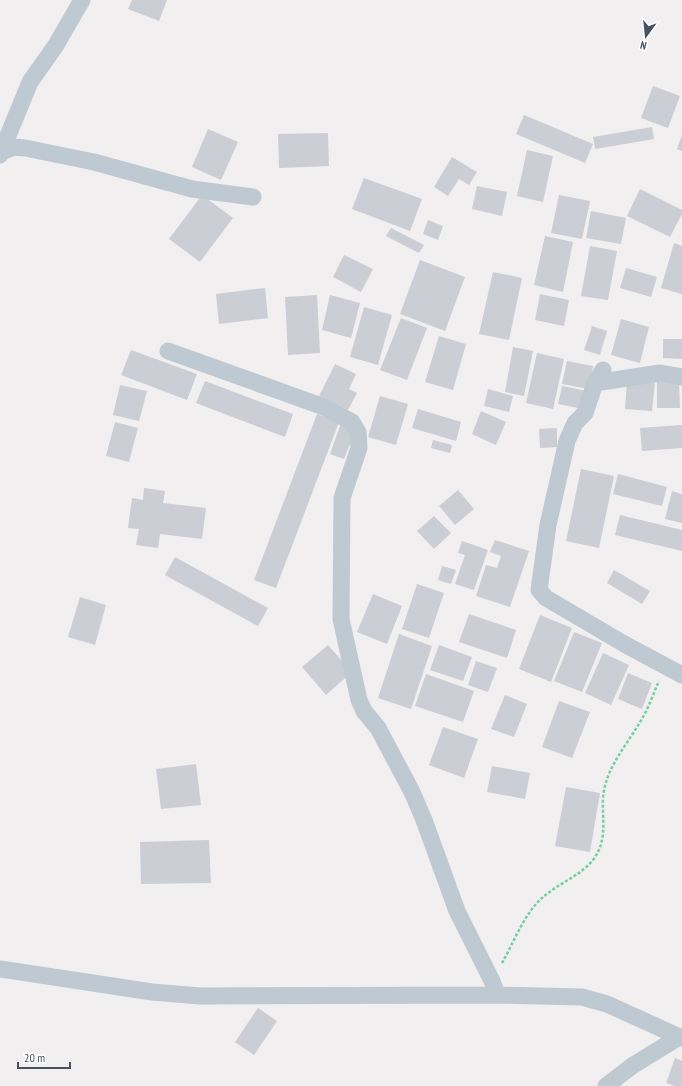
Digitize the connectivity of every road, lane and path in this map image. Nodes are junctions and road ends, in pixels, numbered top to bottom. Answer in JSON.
{"nodes":[{"id":1,"x":82,"y":0,"type":"edge"},
{"id":2,"x":1,"y":154,"type":"edge"},
{"id":3,"x":253,"y":196,"type":"dead end"},
{"id":4,"x":168,"y":351,"type":"dead end"},
{"id":5,"x":682,"y":377,"type":"edge"},
{"id":6,"x":666,"y":667,"type":"junction"},
{"id":7,"x":682,"y":675,"type":"edge"},
{"id":8,"x":0,"y":969,"type":"edge"},
{"id":9,"x":494,"y":988,"type":"junction"},
{"id":10,"x":681,"y":1038,"type":"edge"},
{"id":11,"x":606,"y":1086,"type":"edge"}],
"edges":[{"from":1,"to":2,"type":"street"},
{"from":2,"to":3,"type":"street"},
{"from":4,"to":9,"type":"street"},
{"from":5,"to":6,"type":"street"},
{"from":6,"to":7,"type":"street"},
{"from":6,"to":9,"type":"path"},
{"from":8,"to":9,"type":"street"},
{"from":9,"to":10,"type":"street"},
{"from":10,"to":11,"type":"street"}]}
